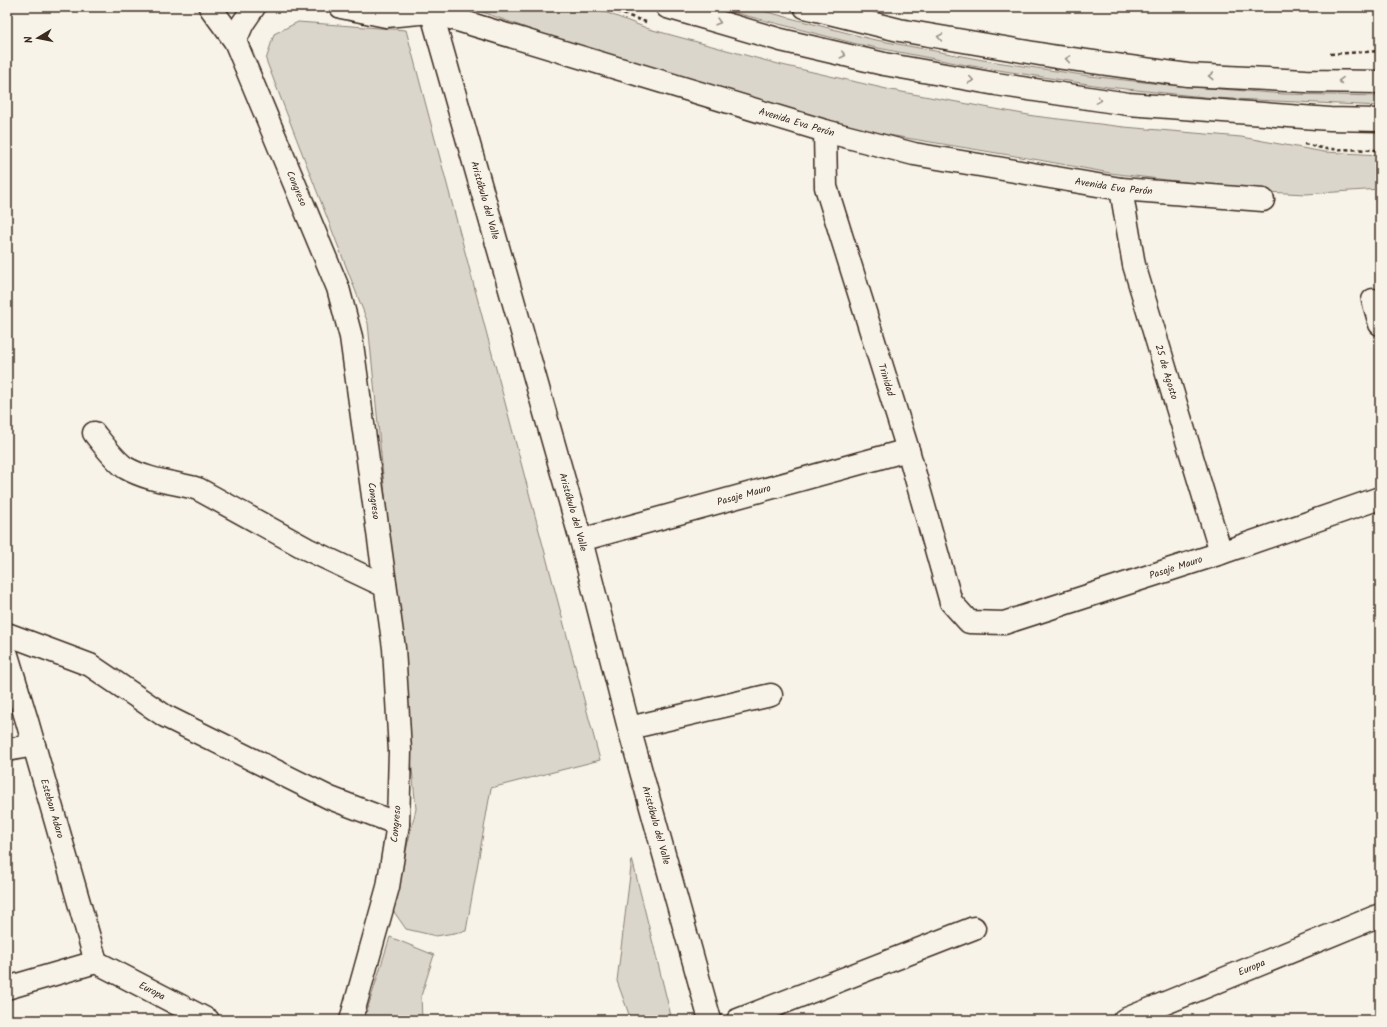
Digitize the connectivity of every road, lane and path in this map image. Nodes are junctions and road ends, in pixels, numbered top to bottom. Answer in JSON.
{"nodes":[{"id":1,"x":210,"y":7,"type":"edge"},
{"id":2,"x":254,"y":7,"type":"edge"},
{"id":3,"x":340,"y":7,"type":"edge"},
{"id":4,"x":667,"y":7,"type":"edge"},
{"id":5,"x":805,"y":7,"type":"edge"},
{"id":6,"x":430,"y":9,"type":"edge"},
{"id":7,"x":235,"y":41,"type":"junction"},
{"id":8,"x":1380,"y":82,"type":"edge"},
{"id":9,"x":1380,"y":120,"type":"edge"},
{"id":10,"x":825,"y":131,"type":"junction"},
{"id":11,"x":1121,"y":189,"type":"junction"},
{"id":12,"x":1263,"y":200,"type":"dead end"},
{"id":13,"x":1373,"y":300,"type":"dead end"},
{"id":14,"x":1380,"y":324,"type":"edge"},
{"id":15,"x":94,"y":433,"type":"dead end"},
{"id":16,"x":908,"y":450,"type":"junction"},
{"id":17,"x":1380,"y":498,"type":"edge"},
{"id":18,"x":581,"y":540,"type":"junction"},
{"id":19,"x":1220,"y":552,"type":"junction"},
{"id":20,"x":385,"y":586,"type":"junction"},
{"id":21,"x":969,"y":622,"type":"joint"},
{"id":22,"x":7,"y":634,"type":"edge"},
{"id":23,"x":7,"y":655,"type":"edge"},
{"id":24,"x":772,"y":695,"type":"dead end"},
{"id":25,"x":629,"y":728,"type":"junction"},
{"id":26,"x":34,"y":744,"type":"junction"},
{"id":27,"x":7,"y":750,"type":"edge"},
{"id":28,"x":398,"y":824,"type":"junction"},
{"id":29,"x":1380,"y":915,"type":"edge"},
{"id":30,"x":974,"y":928,"type":"dead end"},
{"id":31,"x":96,"y":962,"type":"junction"},
{"id":32,"x":7,"y":988,"type":"edge"},
{"id":33,"x":208,"y":1020,"type":"edge"},
{"id":34,"x":351,"y":1020,"type":"edge"},
{"id":35,"x":710,"y":1020,"type":"edge"},
{"id":36,"x":738,"y":1020,"type":"edge"},
{"id":37,"x":1124,"y":1020,"type":"edge"}],
"edges":[{"from":1,"to":7,"type":"street","name":"Congreso"},
{"from":2,"to":7,"type":"street"},
{"from":3,"to":6,"type":"street","name":"Avenida Eva Perón"},
{"from":4,"to":9,"type":"street","one_way":true},
{"from":8,"to":5,"type":"street","one_way":true},
{"from":6,"to":10,"type":"street","name":"Avenida Eva Perón"},
{"from":6,"to":18,"type":"street","name":"Aristóbulo del Valle"},
{"from":7,"to":20,"type":"street","name":"Congreso"},
{"from":10,"to":11,"type":"street","name":"Avenida Eva Perón"},
{"from":10,"to":16,"type":"street","name":"Trinidad"},
{"from":11,"to":12,"type":"street","name":"Avenida Eva Perón"},
{"from":11,"to":19,"type":"street","name":"25 de Agosto"},
{"from":13,"to":14,"type":"street"},
{"from":15,"to":20,"type":"street"},
{"from":16,"to":18,"type":"street","name":"Pasaje Mauro"},
{"from":16,"to":21,"type":"street","name":"Trinidad"},
{"from":17,"to":19,"type":"street","name":"Pasaje Mauro"},
{"from":18,"to":25,"type":"street","name":"Aristóbulo del Valle"},
{"from":19,"to":21,"type":"street","name":"Pasaje Mauro"},
{"from":20,"to":28,"type":"street","name":"Congreso"},
{"from":22,"to":28,"type":"street"},
{"from":23,"to":26,"type":"street","name":"Esteban Adaro"},
{"from":24,"to":25,"type":"street"},
{"from":25,"to":35,"type":"street","name":"Aristóbulo del Valle"},
{"from":26,"to":27,"type":"street"},
{"from":26,"to":31,"type":"street","name":"Esteban Adaro"},
{"from":28,"to":34,"type":"street","name":"Congreso"},
{"from":29,"to":37,"type":"street","name":"Europa"},
{"from":30,"to":36,"type":"street"},
{"from":31,"to":32,"type":"street"},
{"from":31,"to":33,"type":"street","name":"Europa"}]}
